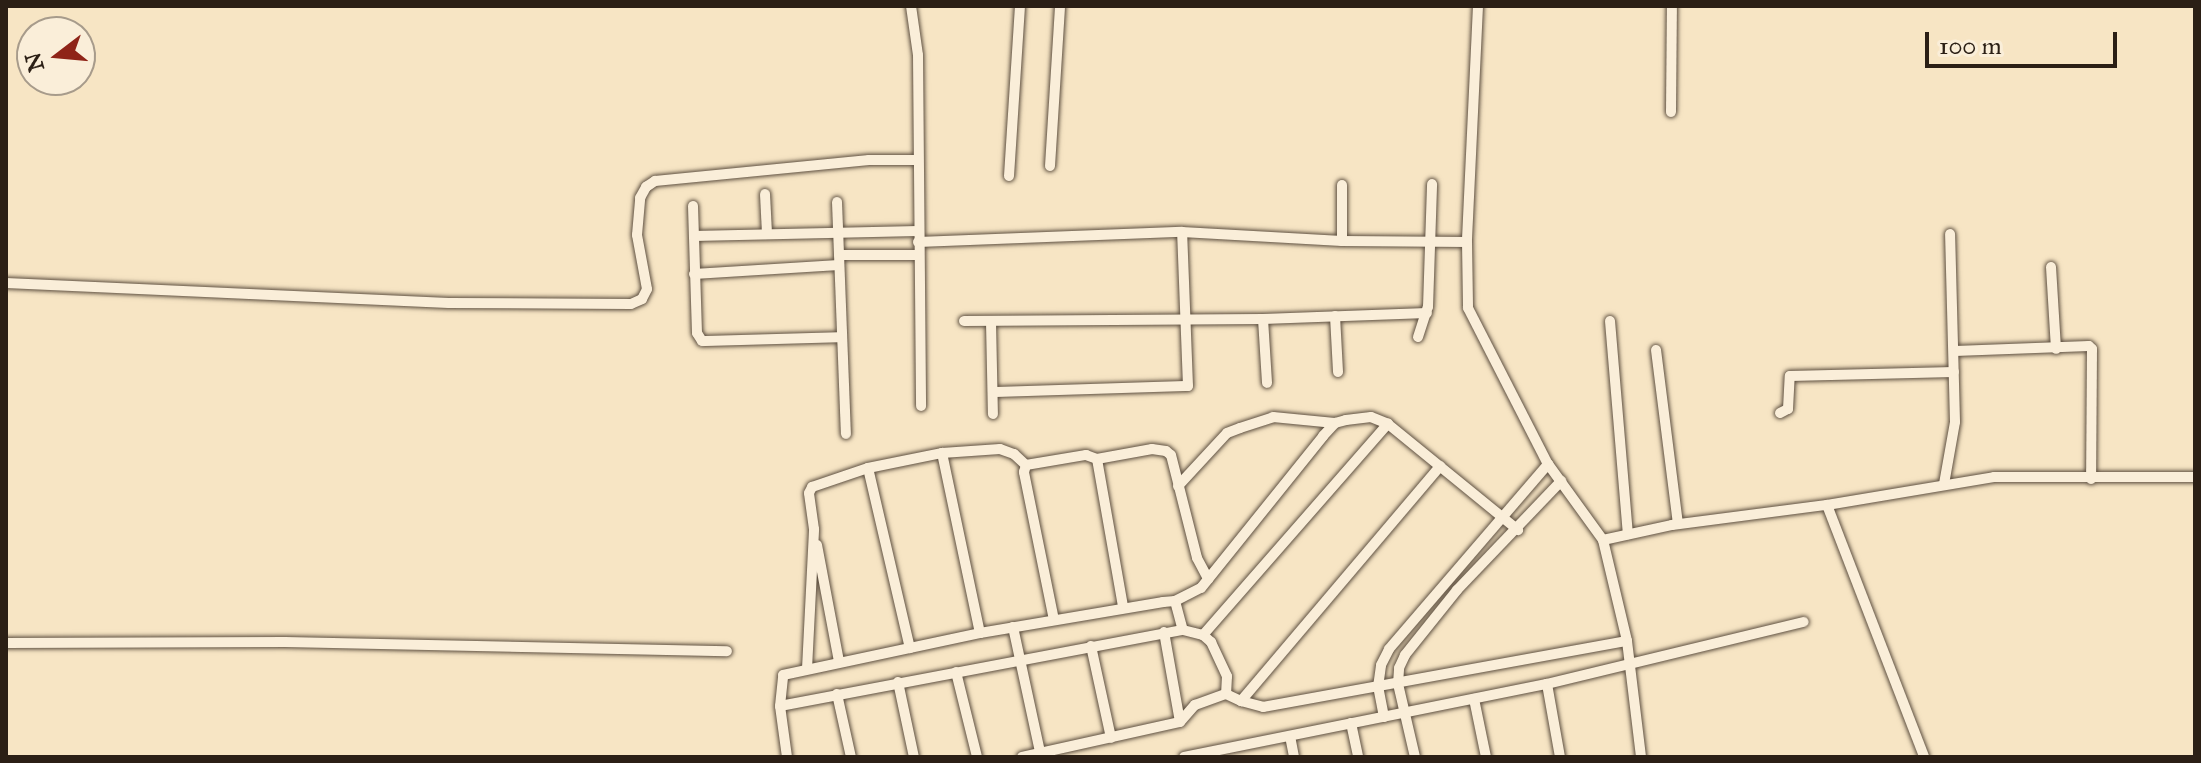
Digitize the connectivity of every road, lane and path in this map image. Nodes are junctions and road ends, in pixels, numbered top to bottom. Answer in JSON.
{"nodes":[{"id":1,"x":911,"y":6,"type":"edge"},
{"id":2,"x":1020,"y":6,"type":"edge"},
{"id":3,"x":1060,"y":6,"type":"edge"},
{"id":4,"x":1478,"y":6,"type":"edge"},
{"id":5,"x":1672,"y":6,"type":"edge"},
{"id":6,"x":1671,"y":112,"type":"dead end"},
{"id":7,"x":917,"y":160,"type":"junction"},
{"id":8,"x":1050,"y":166,"type":"dead end"},
{"id":9,"x":1009,"y":176,"type":"dead end"},
{"id":10,"x":1432,"y":184,"type":"dead end"},
{"id":11,"x":1342,"y":185,"type":"dead end"},
{"id":12,"x":765,"y":194,"type":"dead end"},
{"id":13,"x":837,"y":202,"type":"dead end"},
{"id":14,"x":693,"y":206,"type":"dead end"},
{"id":15,"x":1182,"y":232,"type":"junction"},
{"id":16,"x":838,"y":233,"type":"junction"},
{"id":17,"x":767,"y":234,"type":"junction"},
{"id":18,"x":1950,"y":234,"type":"dead end"},
{"id":19,"x":694,"y":236,"type":"junction"},
{"id":20,"x":918,"y":236,"type":"junction"},
{"id":21,"x":1342,"y":241,"type":"junction"},
{"id":22,"x":1467,"y":242,"type":"junction"},
{"id":23,"x":1428,"y":243,"type":"junction"},
{"id":24,"x":918,"y":255,"type":"junction"},
{"id":25,"x":839,"y":260,"type":"junction"},
{"id":26,"x":2051,"y":267,"type":"dead end"},
{"id":27,"x":694,"y":274,"type":"junction"},
{"id":28,"x":6,"y":283,"type":"edge"},
{"id":29,"x":1427,"y":313,"type":"junction"},
{"id":30,"x":1335,"y":316,"type":"junction"},
{"id":31,"x":1186,"y":317,"type":"junction"},
{"id":32,"x":1263,"y":319,"type":"junction"},
{"id":33,"x":964,"y":321,"type":"dead end"},
{"id":34,"x":1610,"y":321,"type":"dead end"},
{"id":35,"x":991,"y":322,"type":"junction"},
{"id":36,"x":842,"y":337,"type":"junction"},
{"id":37,"x":1418,"y":337,"type":"dead end"},
{"id":38,"x":2056,"y":349,"type":"junction"},
{"id":39,"x":1656,"y":350,"type":"dead end"},
{"id":40,"x":1955,"y":351,"type":"junction"},
{"id":41,"x":1338,"y":372,"type":"dead end"},
{"id":42,"x":1954,"y":372,"type":"junction"},
{"id":43,"x":1267,"y":383,"type":"dead end"},
{"id":44,"x":993,"y":392,"type":"junction"},
{"id":45,"x":921,"y":406,"type":"dead end"},
{"id":46,"x":1780,"y":413,"type":"dead end"},
{"id":47,"x":993,"y":414,"type":"dead end"},
{"id":48,"x":1335,"y":423,"type":"junction"},
{"id":49,"x":1388,"y":424,"type":"junction"},
{"id":50,"x":846,"y":434,"type":"dead end"},
{"id":51,"x":942,"y":453,"type":"junction"},
{"id":52,"x":1097,"y":459,"type":"junction"},
{"id":53,"x":1548,"y":464,"type":"junction"},
{"id":54,"x":1026,"y":465,"type":"junction"},
{"id":55,"x":1440,"y":466,"type":"junction"},
{"id":56,"x":868,"y":468,"type":"junction"},
{"id":57,"x":2195,"y":477,"type":"edge"},
{"id":58,"x":2091,"y":479,"type":"junction"},
{"id":59,"x":1561,"y":481,"type":"junction"},
{"id":60,"x":1944,"y":484,"type":"junction"},
{"id":61,"x":1178,"y":486,"type":"junction"},
{"id":62,"x":1827,"y":505,"type":"junction"},
{"id":63,"x":1503,"y":516,"type":"junction"},
{"id":64,"x":1678,"y":524,"type":"junction"},
{"id":65,"x":814,"y":529,"type":"junction"},
{"id":66,"x":1518,"y":530,"type":"junction"},
{"id":67,"x":1628,"y":534,"type":"junction"},
{"id":68,"x":1603,"y":540,"type":"junction"},
{"id":69,"x":1208,"y":579,"type":"junction"},
{"id":70,"x":1175,"y":601,"type":"junction"},
{"id":71,"x":1123,"y":607,"type":"junction"},
{"id":72,"x":1054,"y":620,"type":"junction"},
{"id":73,"x":1804,"y":622,"type":"dead end"},
{"id":74,"x":1013,"y":627,"type":"junction"},
{"id":75,"x":1183,"y":630,"type":"junction"},
{"id":76,"x":1164,"y":632,"type":"junction"},
{"id":77,"x":980,"y":633,"type":"junction"},
{"id":78,"x":1203,"y":635,"type":"junction"},
{"id":79,"x":1627,"y":641,"type":"junction"},
{"id":80,"x":6,"y":643,"type":"edge"},
{"id":81,"x":1091,"y":646,"type":"junction"},
{"id":82,"x":910,"y":648,"type":"junction"},
{"id":83,"x":727,"y":651,"type":"dead end"},
{"id":84,"x":1020,"y":660,"type":"junction"},
{"id":85,"x":839,"y":661,"type":"junction"},
{"id":86,"x":1629,"y":664,"type":"junction"},
{"id":87,"x":807,"y":669,"type":"junction"},
{"id":88,"x":956,"y":672,"type":"junction"},
{"id":89,"x":898,"y":682,"type":"junction"},
{"id":90,"x":1398,"y":684,"type":"junction"},
{"id":91,"x":1547,"y":684,"type":"junction"},
{"id":92,"x":1378,"y":687,"type":"junction"},
{"id":93,"x":837,"y":694,"type":"junction"},
{"id":94,"x":1226,"y":694,"type":"junction"},
{"id":95,"x":1474,"y":699,"type":"junction"},
{"id":96,"x":1241,"y":701,"type":"junction"},
{"id":97,"x":780,"y":706,"type":"junction"},
{"id":98,"x":1405,"y":712,"type":"junction"},
{"id":99,"x":1384,"y":717,"type":"junction"},
{"id":100,"x":1180,"y":722,"type":"junction"},
{"id":101,"x":1351,"y":723,"type":"junction"},
{"id":102,"x":1290,"y":736,"type":"junction"},
{"id":103,"x":1111,"y":738,"type":"junction"},
{"id":104,"x":1229,"y":753,"type":"edge"},
{"id":105,"x":1041,"y":755,"type":"edge"},
{"id":106,"x":787,"y":757,"type":"edge"},
{"id":107,"x":851,"y":757,"type":"edge"},
{"id":108,"x":914,"y":757,"type":"edge"},
{"id":109,"x":977,"y":757,"type":"edge"},
{"id":110,"x":1022,"y":757,"type":"edge"},
{"id":111,"x":1184,"y":757,"type":"edge"},
{"id":112,"x":1294,"y":757,"type":"edge"},
{"id":113,"x":1358,"y":757,"type":"edge"},
{"id":114,"x":1415,"y":757,"type":"edge"},
{"id":115,"x":1486,"y":757,"type":"edge"},
{"id":116,"x":1560,"y":757,"type":"edge"},
{"id":117,"x":1641,"y":757,"type":"edge"},
{"id":118,"x":1924,"y":757,"type":"edge"}],
"edges":[{"from":1,"to":7,"type":"street"},
{"from":2,"to":9,"type":"street"},
{"from":3,"to":8,"type":"street"},
{"from":4,"to":22,"type":"street"},
{"from":5,"to":6,"type":"street"},
{"from":7,"to":20,"type":"street"},
{"from":7,"to":28,"type":"street"},
{"from":10,"to":23,"type":"street"},
{"from":11,"to":21,"type":"street"},
{"from":12,"to":17,"type":"street"},
{"from":13,"to":16,"type":"street"},
{"from":14,"to":19,"type":"street"},
{"from":15,"to":20,"type":"street"},
{"from":15,"to":21,"type":"street"},
{"from":15,"to":31,"type":"street"},
{"from":16,"to":17,"type":"street"},
{"from":16,"to":20,"type":"street"},
{"from":16,"to":25,"type":"street"},
{"from":17,"to":19,"type":"street"},
{"from":18,"to":40,"type":"street"},
{"from":19,"to":27,"type":"street"},
{"from":20,"to":24,"type":"street"},
{"from":21,"to":23,"type":"street"},
{"from":22,"to":23,"type":"street"},
{"from":22,"to":53,"type":"street"},
{"from":23,"to":29,"type":"street"},
{"from":24,"to":25,"type":"street"},
{"from":24,"to":45,"type":"street"},
{"from":25,"to":27,"type":"street"},
{"from":25,"to":36,"type":"street"},
{"from":26,"to":38,"type":"street"},
{"from":27,"to":36,"type":"street"},
{"from":29,"to":30,"type":"street"},
{"from":29,"to":37,"type":"street"},
{"from":30,"to":32,"type":"street"},
{"from":30,"to":41,"type":"street"},
{"from":31,"to":32,"type":"street"},
{"from":31,"to":35,"type":"street"},
{"from":31,"to":44,"type":"street"},
{"from":32,"to":43,"type":"street"},
{"from":33,"to":35,"type":"street"},
{"from":34,"to":67,"type":"street"},
{"from":35,"to":44,"type":"street"},
{"from":36,"to":50,"type":"street"},
{"from":38,"to":40,"type":"street"},
{"from":38,"to":58,"type":"street"},
{"from":39,"to":64,"type":"street"},
{"from":40,"to":42,"type":"street"},
{"from":42,"to":46,"type":"street"},
{"from":42,"to":60,"type":"street"},
{"from":44,"to":47,"type":"street"},
{"from":48,"to":49,"type":"street"},
{"from":48,"to":61,"type":"street"},
{"from":48,"to":69,"type":"street"},
{"from":49,"to":55,"type":"street"},
{"from":49,"to":78,"type":"street"},
{"from":51,"to":54,"type":"street"},
{"from":51,"to":56,"type":"street"},
{"from":51,"to":77,"type":"street"},
{"from":52,"to":54,"type":"street"},
{"from":52,"to":61,"type":"street"},
{"from":52,"to":71,"type":"street"},
{"from":53,"to":59,"type":"street"},
{"from":53,"to":63,"type":"street"},
{"from":54,"to":72,"type":"street"},
{"from":55,"to":63,"type":"street"},
{"from":55,"to":96,"type":"street"},
{"from":56,"to":65,"type":"street"},
{"from":56,"to":82,"type":"street"},
{"from":57,"to":58,"type":"street"},
{"from":58,"to":60,"type":"street"},
{"from":59,"to":66,"type":"street"},
{"from":59,"to":68,"type":"street"},
{"from":60,"to":62,"type":"street"},
{"from":61,"to":69,"type":"street"},
{"from":62,"to":64,"type":"street"},
{"from":62,"to":118,"type":"street"},
{"from":63,"to":66,"type":"street"},
{"from":63,"to":92,"type":"street"},
{"from":64,"to":67,"type":"street"},
{"from":65,"to":85,"type":"street"},
{"from":65,"to":87,"type":"street"},
{"from":66,"to":90,"type":"street"},
{"from":67,"to":68,"type":"street"},
{"from":68,"to":79,"type":"street"},
{"from":69,"to":70,"type":"street"},
{"from":70,"to":71,"type":"street"},
{"from":70,"to":75,"type":"street"},
{"from":71,"to":72,"type":"street"},
{"from":72,"to":74,"type":"street"},
{"from":73,"to":86,"type":"street"},
{"from":74,"to":77,"type":"street"},
{"from":74,"to":84,"type":"street"},
{"from":75,"to":76,"type":"street"},
{"from":75,"to":78,"type":"street"},
{"from":76,"to":81,"type":"street"},
{"from":76,"to":100,"type":"street"},
{"from":77,"to":82,"type":"street"},
{"from":78,"to":94,"type":"street"},
{"from":79,"to":86,"type":"street"},
{"from":79,"to":90,"type":"street"},
{"from":80,"to":83,"type":"street"},
{"from":81,"to":84,"type":"street"},
{"from":81,"to":103,"type":"street"},
{"from":82,"to":85,"type":"street"},
{"from":84,"to":88,"type":"street"},
{"from":84,"to":105,"type":"street"},
{"from":85,"to":87,"type":"street"},
{"from":86,"to":91,"type":"street"},
{"from":86,"to":117,"type":"street"},
{"from":87,"to":97,"type":"street"},
{"from":88,"to":89,"type":"street"},
{"from":88,"to":109,"type":"street"},
{"from":89,"to":93,"type":"street"},
{"from":89,"to":108,"type":"street"},
{"from":90,"to":92,"type":"street"},
{"from":90,"to":98,"type":"street"},
{"from":91,"to":95,"type":"street"},
{"from":91,"to":116,"type":"street"},
{"from":92,"to":96,"type":"street"},
{"from":92,"to":99,"type":"street"},
{"from":93,"to":97,"type":"street"},
{"from":93,"to":107,"type":"street"},
{"from":94,"to":96,"type":"street"},
{"from":94,"to":100,"type":"street"},
{"from":95,"to":98,"type":"street"},
{"from":95,"to":115,"type":"street"},
{"from":97,"to":106,"type":"street"},
{"from":98,"to":99,"type":"street"},
{"from":98,"to":114,"type":"street"},
{"from":99,"to":101,"type":"street"},
{"from":100,"to":103,"type":"street"},
{"from":101,"to":102,"type":"street"},
{"from":101,"to":113,"type":"street"},
{"from":102,"to":104,"type":"street"},
{"from":102,"to":112,"type":"street"},
{"from":103,"to":105,"type":"street"},
{"from":104,"to":111,"type":"street"},
{"from":105,"to":110,"type":"street"}]}
